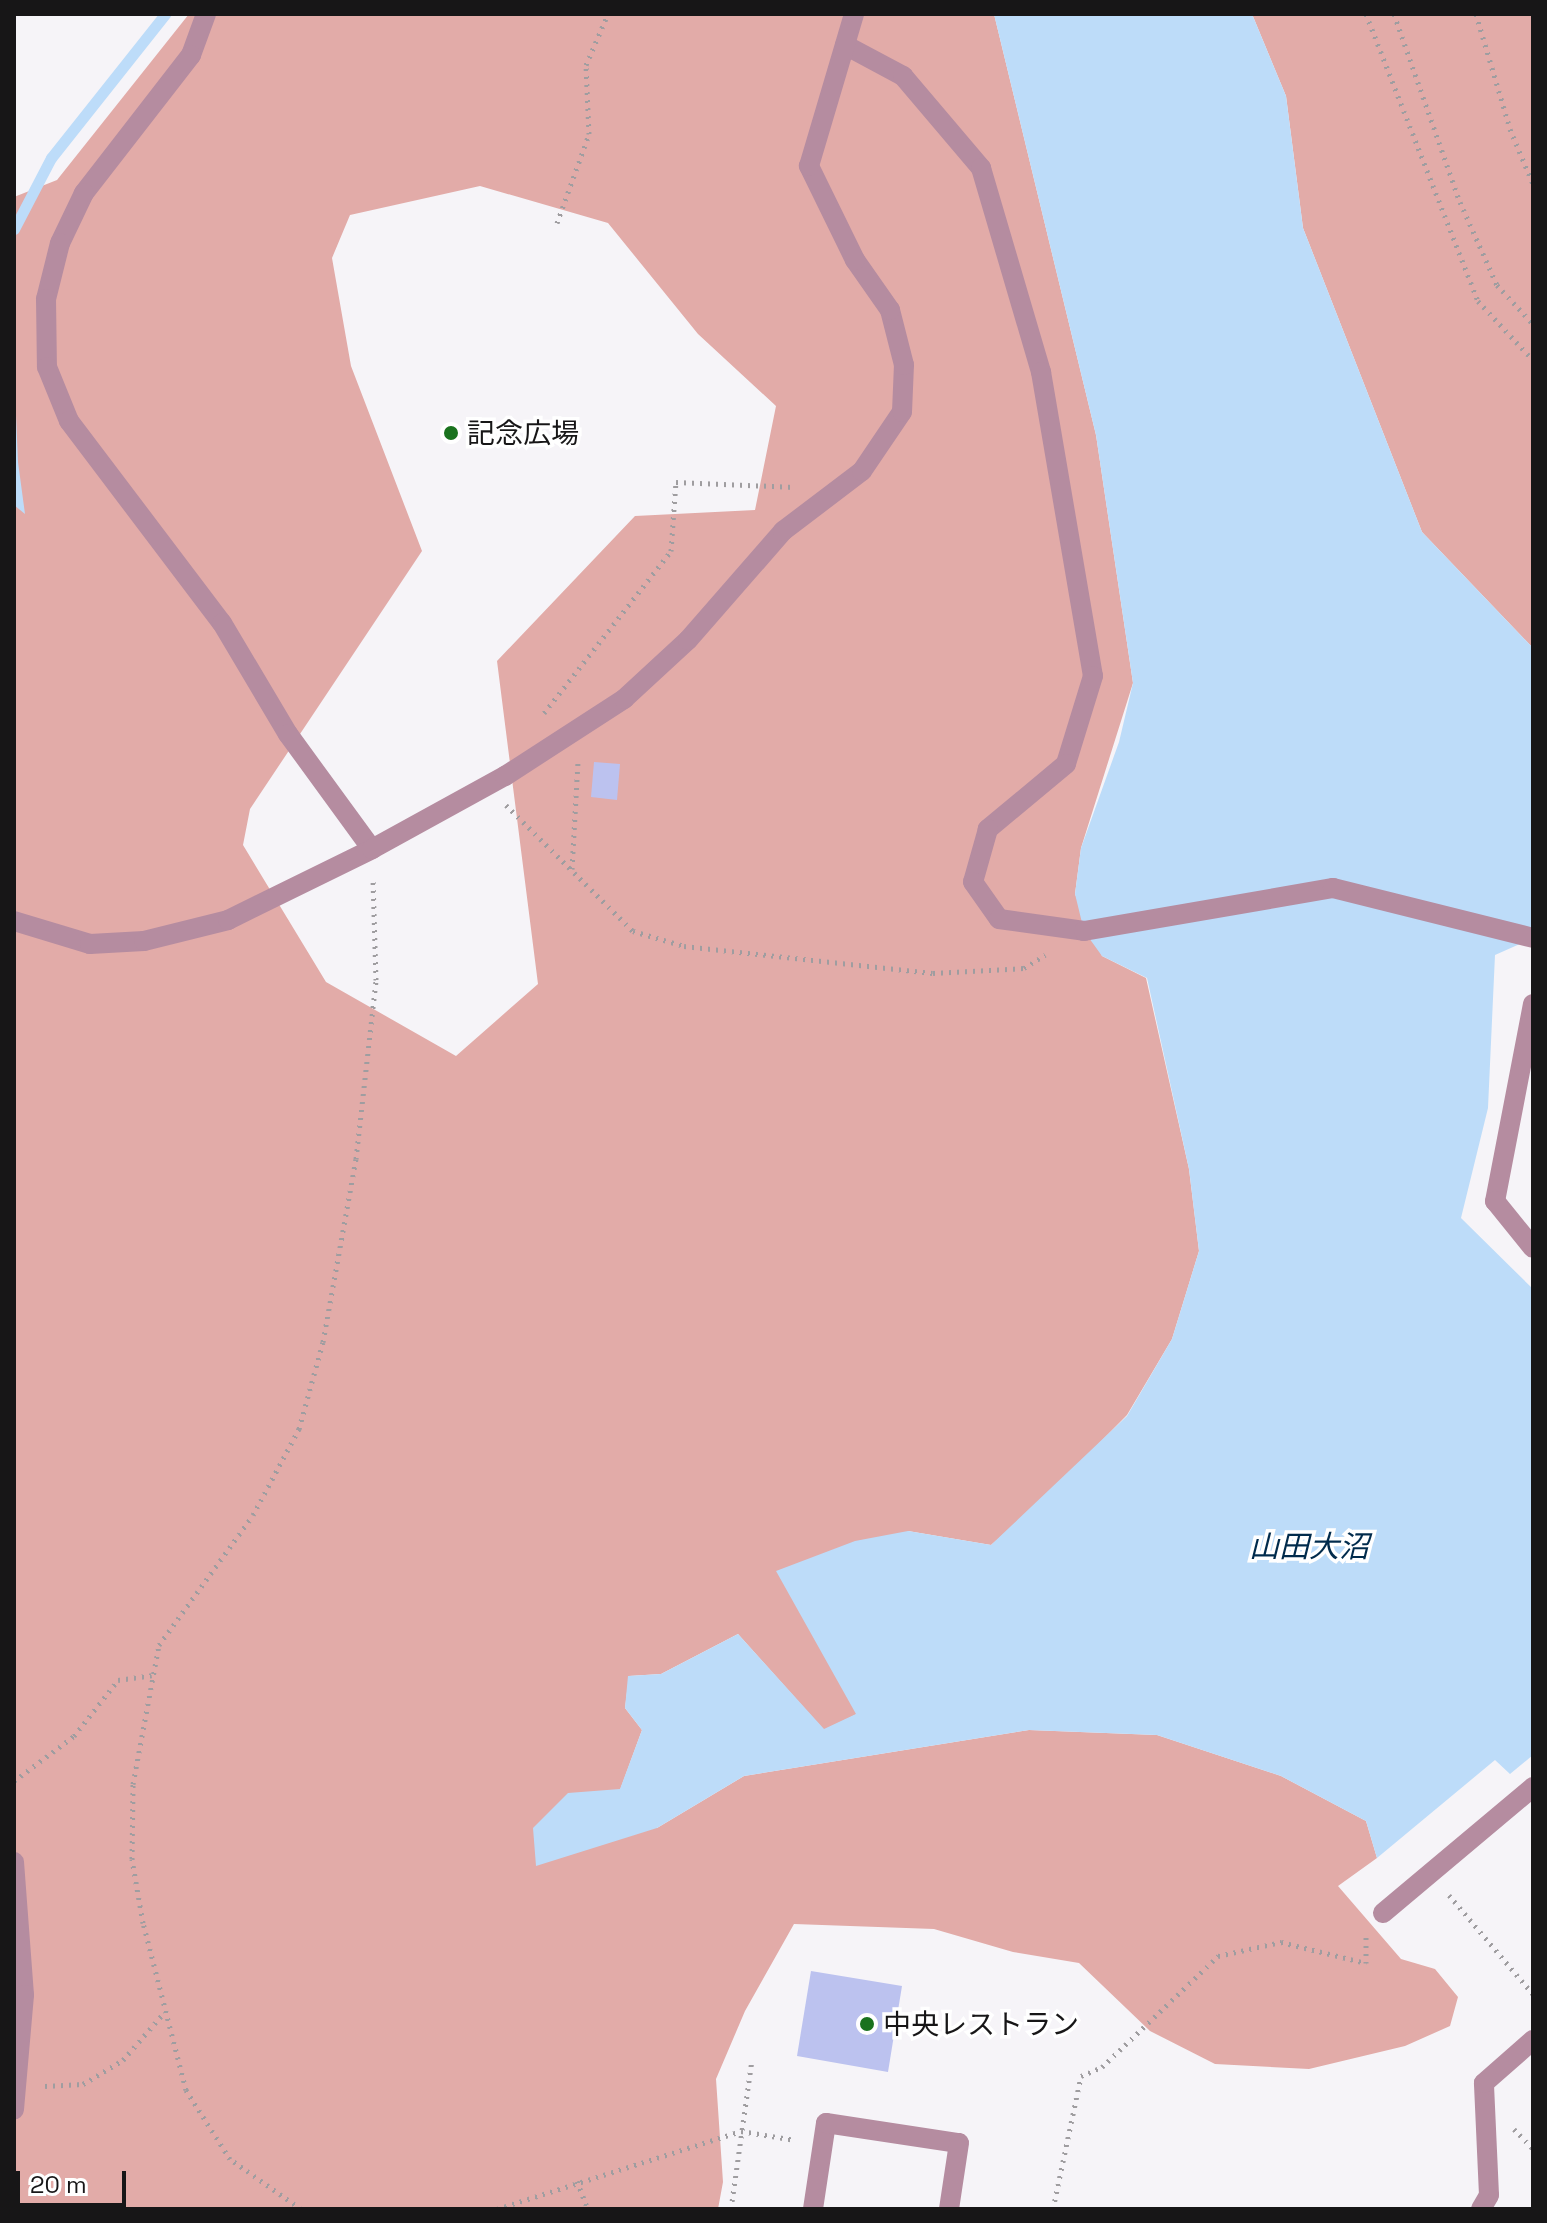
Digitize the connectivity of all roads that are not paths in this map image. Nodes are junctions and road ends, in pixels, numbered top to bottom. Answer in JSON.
{"nodes":[{"id":1,"x":206,"y":14,"type":"edge"},
{"id":2,"x":854,"y":14,"type":"edge"},
{"id":3,"x":845,"y":45,"type":"junction"},
{"id":4,"x":372,"y":849,"type":"junction"},
{"id":5,"x":14,"y":921,"type":"edge"},
{"id":6,"x":1533,"y":938,"type":"edge"},
{"id":7,"x":1533,"y":1004,"type":"edge"},
{"id":8,"x":1533,"y":1248,"type":"edge"},
{"id":9,"x":1533,"y":1787,"type":"edge"},
{"id":10,"x":14,"y":1862,"type":"edge"},
{"id":11,"x":1383,"y":1913,"type":"road end"},
{"id":12,"x":1533,"y":2040,"type":"edge"},
{"id":13,"x":14,"y":2110,"type":"edge"},
{"id":14,"x":813,"y":2209,"type":"edge"},
{"id":15,"x":949,"y":2209,"type":"edge"},
{"id":16,"x":1481,"y":2209,"type":"edge"}],
"edges":[{"from":1,"to":4,"type":"street"},
{"from":2,"to":3,"type":"street"},
{"from":3,"to":4,"type":"street"},
{"from":3,"to":6,"type":"street"},
{"from":4,"to":5,"type":"street"},
{"from":7,"to":8,"type":"street"},
{"from":9,"to":11,"type":"street"},
{"from":10,"to":13,"type":"street"},
{"from":12,"to":16,"type":"street"},
{"from":14,"to":15,"type":"street"}]}
